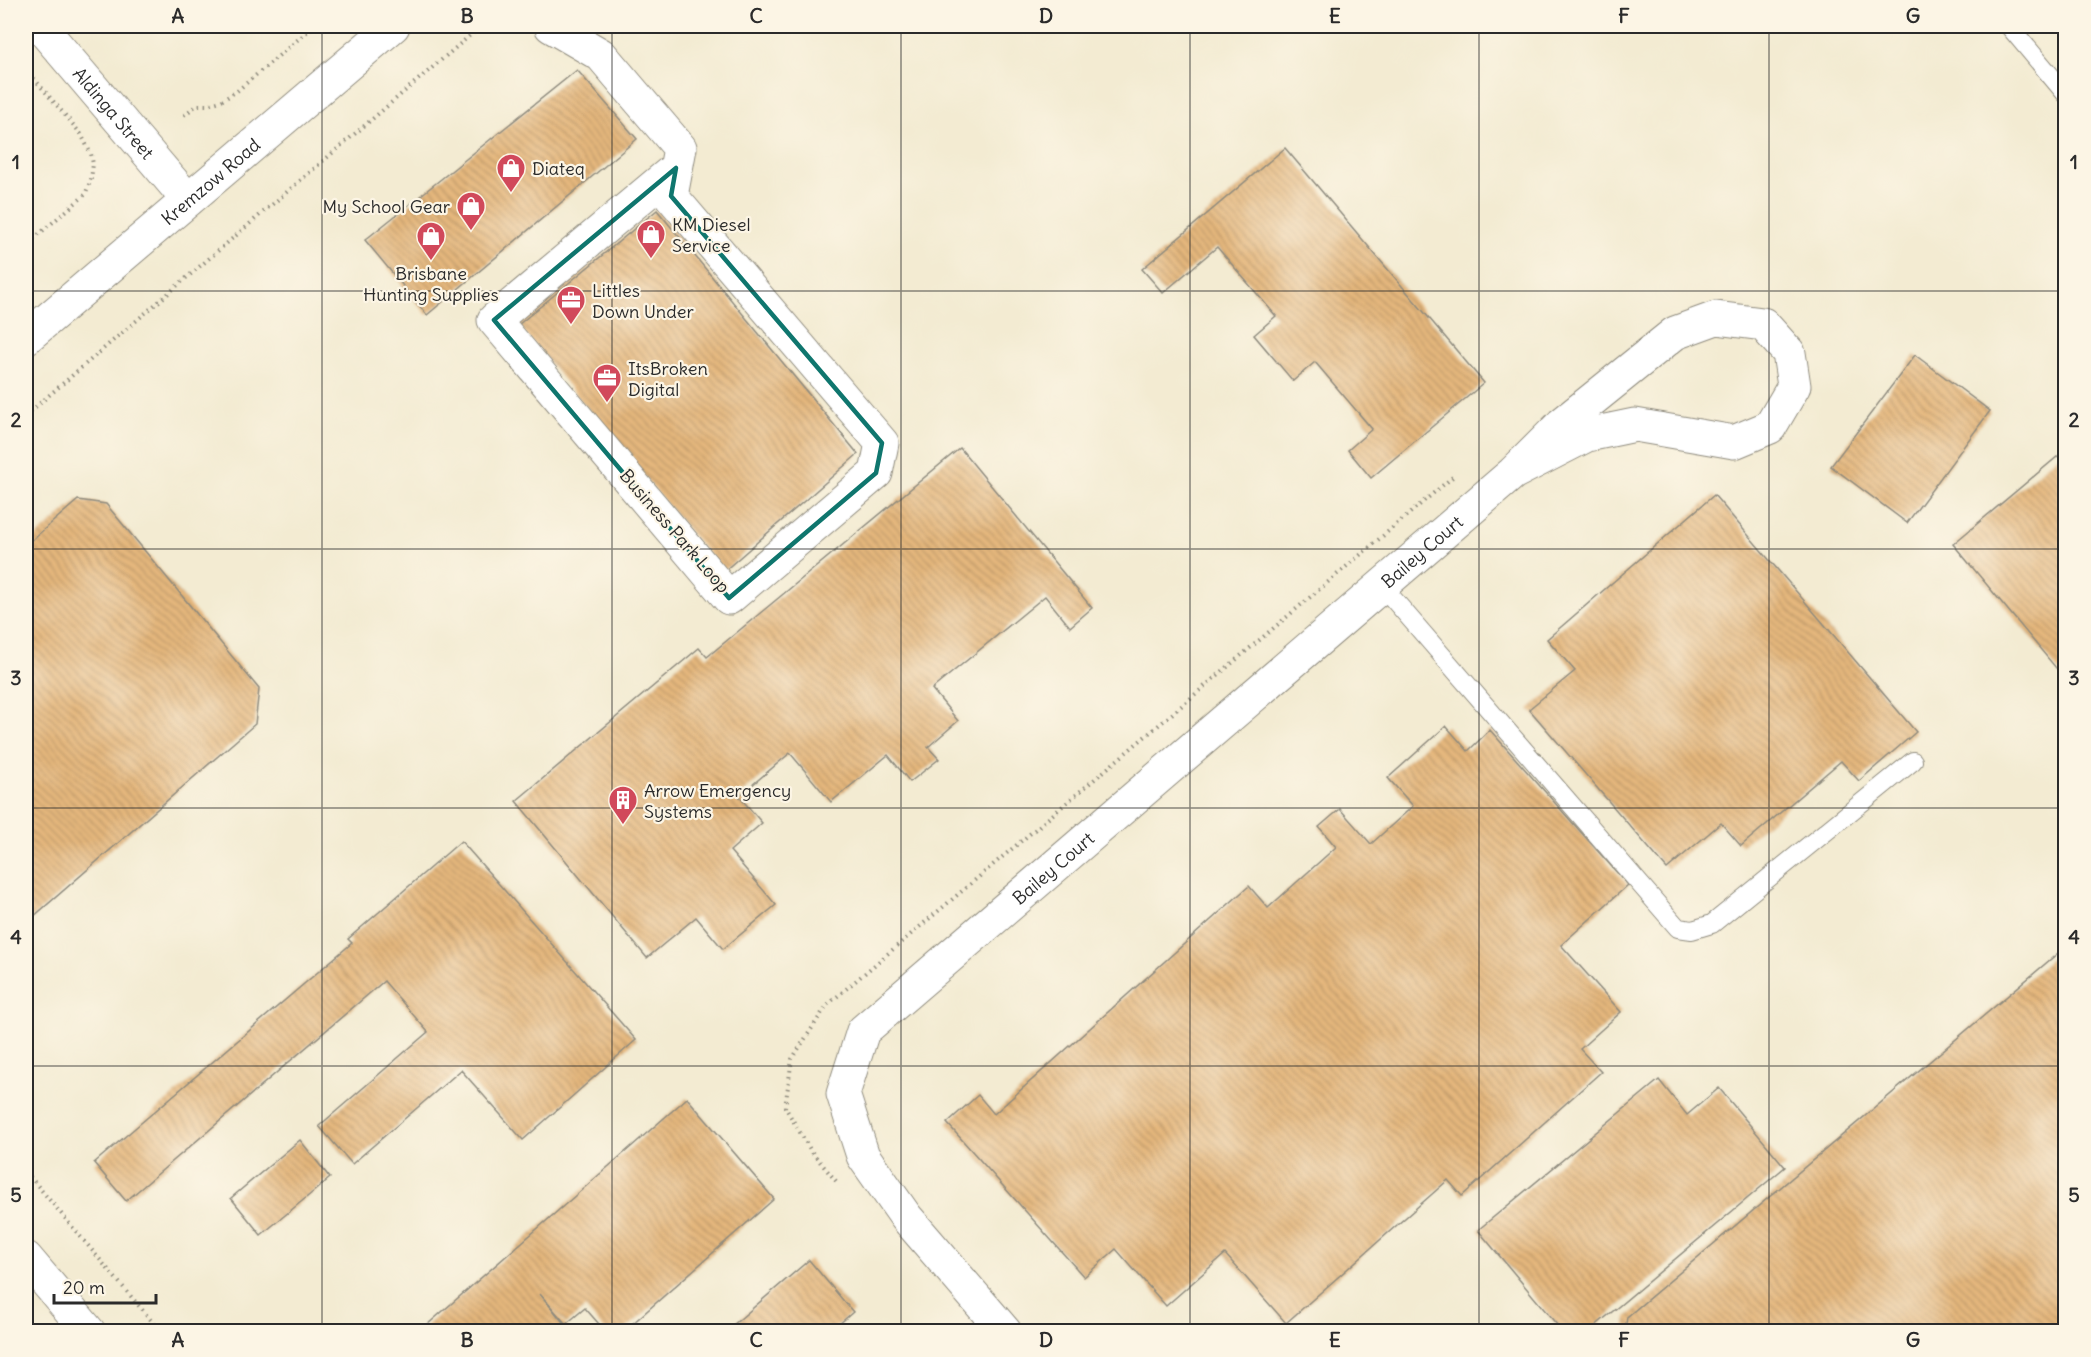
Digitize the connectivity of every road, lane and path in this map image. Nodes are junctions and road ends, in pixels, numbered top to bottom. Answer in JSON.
{"nodes":[{"id":1,"x":40,"y":26,"type":"edge"},
{"id":2,"x":314,"y":26,"type":"edge"},
{"id":3,"x":393,"y":26,"type":"edge"},
{"id":4,"x":481,"y":26,"type":"edge"},
{"id":5,"x":551,"y":26,"type":"edge"},
{"id":6,"x":2009,"y":26,"type":"edge"},
{"id":7,"x":26,"y":69,"type":"edge"},
{"id":8,"x":2066,"y":94,"type":"edge"},
{"id":9,"x":184,"y":115,"type":"dead end"},
{"id":10,"x":676,"y":168,"type":"junction"},
{"id":11,"x":188,"y":200,"type":"junction"},
{"id":12,"x":26,"y":245,"type":"edge"},
{"id":13,"x":26,"y":338,"type":"edge"},
{"id":14,"x":26,"y":415,"type":"edge"},
{"id":15,"x":1513,"y":473,"type":"junction"},
{"id":16,"x":1382,"y":586,"type":"junction"},
{"id":17,"x":1913,"y":761,"type":"dead end"},
{"id":18,"x":26,"y":1172,"type":"edge"},
{"id":19,"x":26,"y":1258,"type":"edge"},
{"id":20,"x":89,"y":1332,"type":"edge"},
{"id":21,"x":161,"y":1332,"type":"edge"},
{"id":22,"x":1005,"y":1332,"type":"edge"}],
"edges":[{"from":1,"to":11,"type":"street","name":"Aldinga Street"},
{"from":2,"to":9,"type":"path"},
{"from":3,"to":11,"type":"street","name":"Kremzow Road"},
{"from":4,"to":14,"type":"path"},
{"from":5,"to":10,"type":"street","name":"Business Park Loop"},
{"from":6,"to":8,"type":"lane"},
{"from":7,"to":12,"type":"path"},
{"from":10,"to":10,"type":"street","name":"Business Park Loop"},
{"from":11,"to":13,"type":"street","name":"Kremzow Road"},
{"from":15,"to":15,"type":"street","name":"Bailey Court"},
{"from":15,"to":16,"type":"street","name":"Bailey Court"},
{"from":16,"to":17,"type":"lane"},
{"from":16,"to":22,"type":"street","name":"Bailey Court"},
{"from":18,"to":21,"type":"path"},
{"from":19,"to":20,"type":"street"}]}
